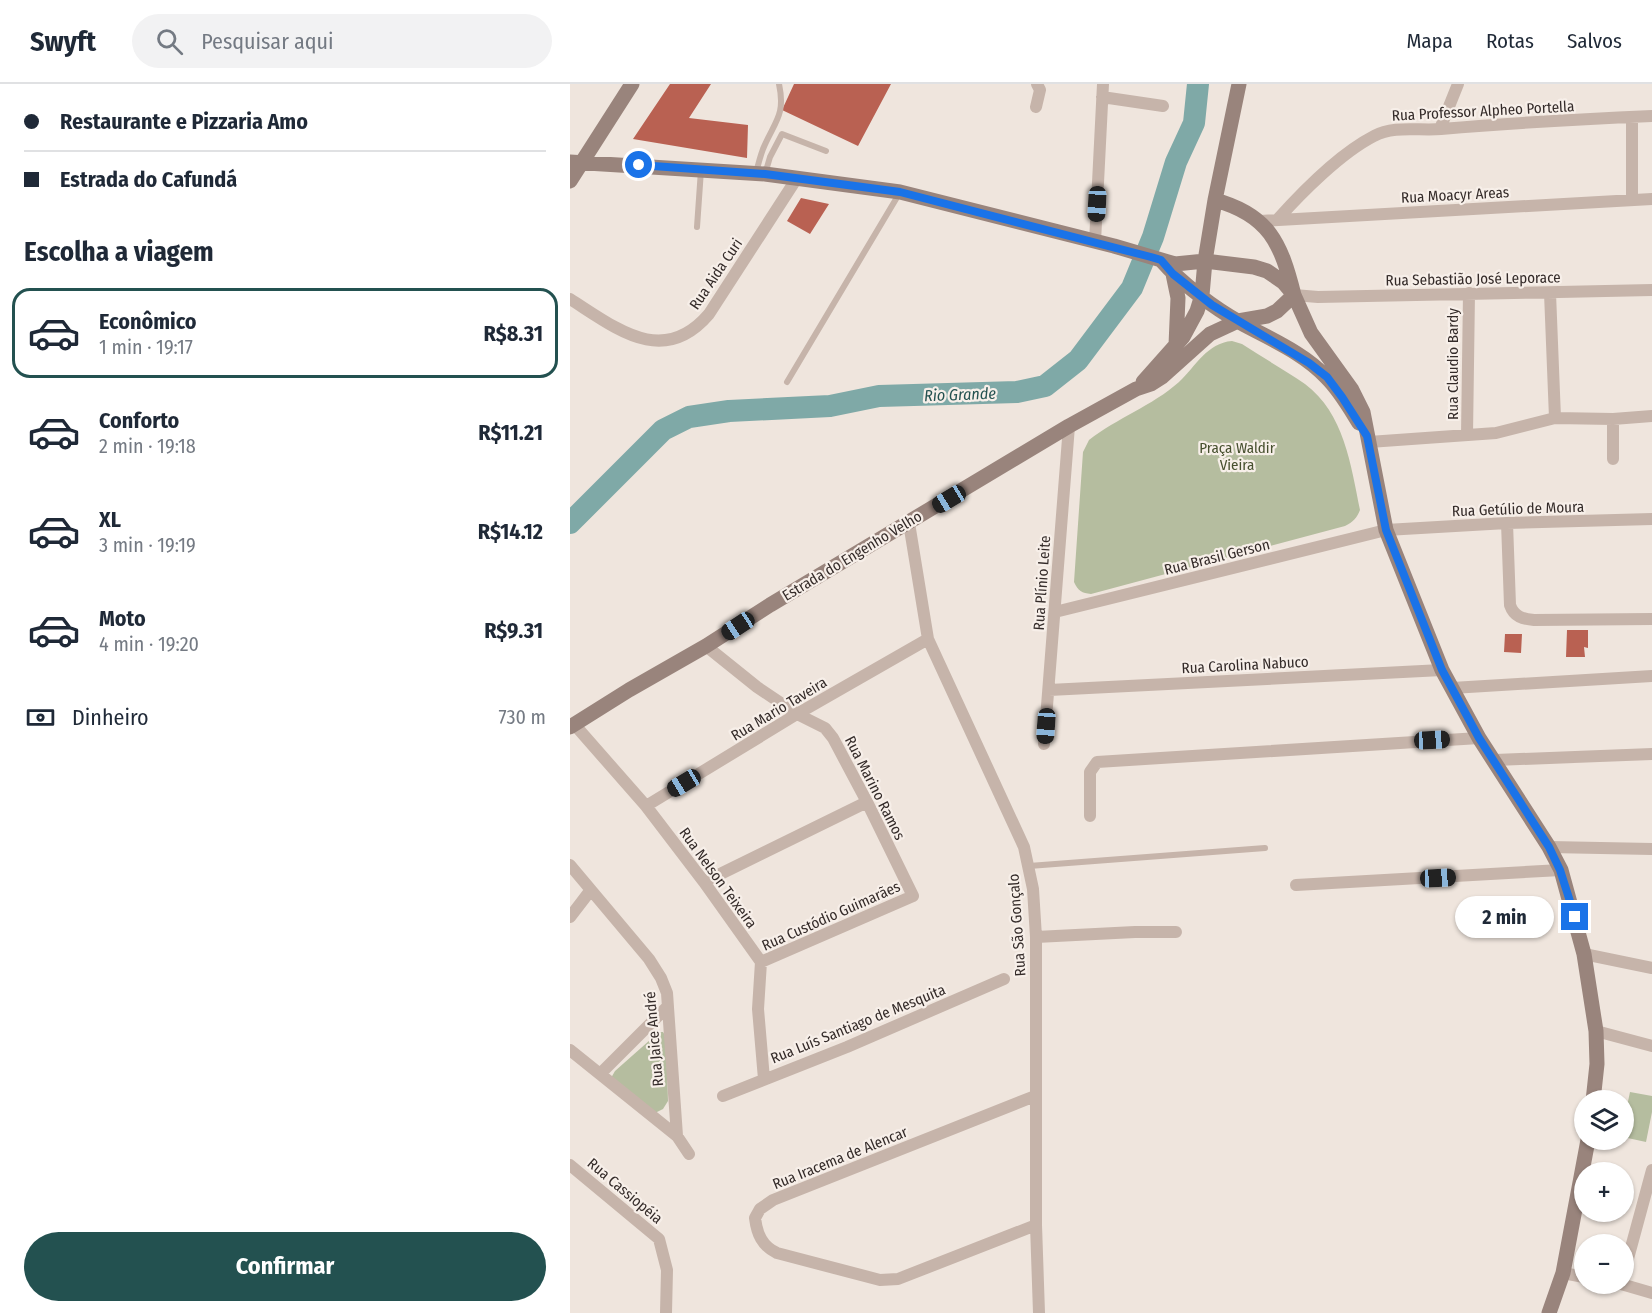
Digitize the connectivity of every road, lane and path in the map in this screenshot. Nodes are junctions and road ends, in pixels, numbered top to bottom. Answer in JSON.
{"nodes":[{"id":1,"x":632,"y":84,"type":"edge"},
{"id":2,"x":779,"y":84,"type":"edge"},
{"id":3,"x":1037,"y":84,"type":"edge"},
{"id":4,"x":1239,"y":84,"type":"edge"},
{"id":5,"x":1458,"y":84,"type":"edge"},
{"id":6,"x":1103,"y":90,"type":"edge"},
{"id":7,"x":1163,"y":106,"type":"dead end"},
{"id":8,"x":1036,"y":107,"type":"dead end"},
{"id":9,"x":1652,"y":116,"type":"edge"},
{"id":10,"x":1632,"y":117,"type":"junction"},
{"id":11,"x":779,"y":120,"type":"junction"},
{"id":12,"x":1440,"y":129,"type":"junction"},
{"id":13,"x":782,"y":134,"type":"junction"},
{"id":14,"x":826,"y":151,"type":"dead end"},
{"id":15,"x":575,"y":163,"type":"edge"},
{"id":16,"x":702,"y":169,"type":"junction"},
{"id":17,"x":760,"y":174,"type":"junction"},
{"id":18,"x":797,"y":178,"type":"junction"},
{"id":19,"x":570,"y":181,"type":"edge"},
{"id":20,"x":900,"y":192,"type":"junction"},
{"id":21,"x":1632,"y":199,"type":"junction"},
{"id":22,"x":1652,"y":199,"type":"edge"},
{"id":23,"x":1215,"y":200,"type":"junction"},
{"id":24,"x":1277,"y":220,"type":"junction"},
{"id":25,"x":1260,"y":221,"type":"junction"},
{"id":26,"x":697,"y":227,"type":"dead end"},
{"id":27,"x":1095,"y":242,"type":"junction"},
{"id":28,"x":1156,"y":258,"type":"junction"},
{"id":29,"x":1205,"y":261,"type":"junction"},
{"id":30,"x":1173,"y":274,"type":"junction"},
{"id":31,"x":1652,"y":290,"type":"edge"},
{"id":32,"x":1469,"y":293,"type":"junction"},
{"id":33,"x":1550,"y":293,"type":"junction"},
{"id":34,"x":1202,"y":295,"type":"junction"},
{"id":35,"x":1294,"y":295,"type":"junction"},
{"id":36,"x":570,"y":299,"type":"edge"},
{"id":37,"x":1238,"y":321,"type":"junction"},
{"id":38,"x":1176,"y":346,"type":"junction"},
{"id":39,"x":787,"y":382,"type":"dead end"},
{"id":40,"x":1136,"y":389,"type":"junction"},
{"id":41,"x":1652,"y":416,"type":"edge"},
{"id":42,"x":1555,"y":418,"type":"junction"},
{"id":43,"x":1613,"y":420,"type":"junction"},
{"id":44,"x":1069,"y":426,"type":"junction"},
{"id":45,"x":1467,"y":435,"type":"junction"},
{"id":46,"x":1368,"y":439,"type":"junction"},
{"id":47,"x":1613,"y":459,"type":"dead end"},
{"id":48,"x":1652,"y":519,"type":"edge"},
{"id":49,"x":909,"y":523,"type":"junction"},
{"id":50,"x":1506,"y":523,"type":"junction"},
{"id":51,"x":1386,"y":530,"type":"junction"},
{"id":52,"x":1055,"y":612,"type":"junction"},
{"id":53,"x":1652,"y":619,"type":"edge"},
{"id":54,"x":928,"y":639,"type":"junction"},
{"id":55,"x":706,"y":646,"type":"junction"},
{"id":56,"x":1442,"y":670,"type":"junction"},
{"id":57,"x":1652,"y":676,"type":"edge"},
{"id":58,"x":1452,"y":688,"type":"junction"},
{"id":59,"x":1048,"y":690,"type":"junction"},
{"id":60,"x":797,"y":714,"type":"junction"},
{"id":61,"x":572,"y":725,"type":"edge"},
{"id":62,"x":1479,"y":738,"type":"junction"},
{"id":63,"x":1044,"y":744,"type":"dead end"},
{"id":64,"x":1652,"y":754,"type":"edge"},
{"id":65,"x":1495,"y":760,"type":"junction"},
{"id":66,"x":867,"y":802,"type":"junction"},
{"id":67,"x":646,"y":806,"type":"junction"},
{"id":68,"x":1090,"y":816,"type":"dead end"},
{"id":69,"x":1549,"y":847,"type":"junction"},
{"id":70,"x":1265,"y":848,"type":"dead end"},
{"id":71,"x":1652,"y":849,"type":"edge"},
{"id":72,"x":570,"y":865,"type":"edge"},
{"id":73,"x":1029,"y":866,"type":"junction"},
{"id":74,"x":1560,"y":870,"type":"junction"},
{"id":75,"x":704,"y":882,"type":"junction"},
{"id":76,"x":1296,"y":885,"type":"dead end"},
{"id":77,"x":590,"y":891,"type":"junction"},
{"id":78,"x":912,"y":896,"type":"joint"},
{"id":79,"x":570,"y":917,"type":"edge"},
{"id":80,"x":1176,"y":932,"type":"dead end"},
{"id":81,"x":1036,"y":938,"type":"junction"},
{"id":82,"x":1584,"y":954,"type":"junction"},
{"id":83,"x":760,"y":962,"type":"junction"},
{"id":84,"x":1652,"y":968,"type":"edge"},
{"id":85,"x":1004,"y":979,"type":"dead end"},
{"id":86,"x":667,"y":1007,"type":"junction"},
{"id":87,"x":1596,"y":1030,"type":"junction"},
{"id":88,"x":1652,"y":1046,"type":"edge"},
{"id":89,"x":570,"y":1050,"type":"edge"},
{"id":90,"x":600,"y":1074,"type":"junction"},
{"id":91,"x":764,"y":1078,"type":"junction"},
{"id":92,"x":1594,"y":1090,"type":"edge"},
{"id":93,"x":723,"y":1096,"type":"dead end"},
{"id":94,"x":1035,"y":1096,"type":"junction"},
{"id":95,"x":677,"y":1136,"type":"junction"},
{"id":96,"x":1586,"y":1150,"type":"edge"},
{"id":97,"x":689,"y":1154,"type":"dead end"},
{"id":98,"x":570,"y":1165,"type":"edge"},
{"id":99,"x":1652,"y":1170,"type":"edge"},
{"id":100,"x":1036,"y":1225,"type":"junction"},
{"id":101,"x":1634,"y":1236,"type":"edge"},
{"id":102,"x":1563,"y":1273,"type":"junction"},
{"id":103,"x":1574,"y":1275,"type":"edge"},
{"id":104,"x":1634,"y":1288,"type":"edge"},
{"id":105,"x":1652,"y":1293,"type":"edge"},
{"id":106,"x":666,"y":1313,"type":"edge"},
{"id":107,"x":1039,"y":1313,"type":"edge"},
{"id":108,"x":1549,"y":1313,"type":"edge"}],
"edges":[{"from":1,"to":15,"type":"street"},
{"from":2,"to":11,"type":"lane"},
{"from":3,"to":8,"type":"street"},
{"from":4,"to":23,"type":"street","name":"Estrada do Engenho Velho"},
{"from":5,"to":12,"type":"street"},
{"from":6,"to":7,"type":"street"},
{"from":6,"to":27,"type":"street"},
{"from":9,"to":10,"type":"street","name":"Rua Professor Alpheo Portella"},
{"from":10,"to":12,"type":"street","name":"Rua Professor Alpheo Portella"},
{"from":10,"to":21,"type":"street"},
{"from":11,"to":13,"type":"lane"},
{"from":11,"to":17,"type":"lane"},
{"from":12,"to":24,"type":"street","name":"Rua Professor Alpheo Portella"},
{"from":13,"to":14,"type":"lane"},
{"from":13,"to":17,"type":"lane"},
{"from":15,"to":16,"type":"street"},
{"from":15,"to":19,"type":"street"},
{"from":16,"to":17,"type":"street"},
{"from":16,"to":26,"type":"lane"},
{"from":17,"to":18,"type":"street"},
{"from":18,"to":20,"type":"street"},
{"from":18,"to":36,"type":"street","name":"Rua Aida Curi"},
{"from":20,"to":27,"type":"street"},
{"from":20,"to":39,"type":"lane"},
{"from":21,"to":22,"type":"street","name":"Rua Moacyr Areas"},
{"from":21,"to":24,"type":"street","name":"Rua Moacyr Areas"},
{"from":23,"to":25,"type":"street"},
{"from":23,"to":29,"type":"street","name":"Estrada do Engenho Velho"},
{"from":24,"to":25,"type":"street","name":"Rua Moacyr Areas"},
{"from":25,"to":35,"type":"street"},
{"from":27,"to":28,"type":"street"},
{"from":28,"to":29,"type":"street"},
{"from":28,"to":30,"type":"street"},
{"from":29,"to":34,"type":"street","name":"Estrada do Engenho Velho"},
{"from":29,"to":35,"type":"street"},
{"from":30,"to":34,"type":"street"},
{"from":30,"to":38,"type":"street"},
{"from":31,"to":33,"type":"street","name":"Rua Sebastião José Leporace"},
{"from":32,"to":33,"type":"street","name":"Rua Sebastião José Leporace"},
{"from":32,"to":35,"type":"street","name":"Rua Sebastião José Leporace"},
{"from":32,"to":45,"type":"street","name":"Rua Claudio Bardy"},
{"from":33,"to":42,"type":"street"},
{"from":34,"to":37,"type":"street"},
{"from":34,"to":38,"type":"street","name":"Estrada do Engenho Velho"},
{"from":35,"to":37,"type":"street","name":"Estrada do Engenho Velho"},
{"from":35,"to":46,"type":"street"},
{"from":37,"to":40,"type":"street","name":"Estrada do Engenho Velho"},
{"from":37,"to":46,"type":"street"},
{"from":38,"to":40,"type":"street","name":"Estrada do Engenho Velho"},
{"from":40,"to":44,"type":"street","name":"Estrada do Engenho Velho"},
{"from":41,"to":43,"type":"street"},
{"from":42,"to":43,"type":"street"},
{"from":42,"to":45,"type":"street"},
{"from":43,"to":47,"type":"street"},
{"from":44,"to":49,"type":"street","name":"Estrada do Engenho Velho"},
{"from":44,"to":52,"type":"street","name":"Rua Plínio Leite"},
{"from":45,"to":46,"type":"street"},
{"from":46,"to":51,"type":"street"},
{"from":48,"to":50,"type":"street","name":"Rua Getúlio de Moura"},
{"from":49,"to":54,"type":"street","name":"Rua São Gonçalo"},
{"from":49,"to":55,"type":"street","name":"Estrada do Engenho Velho"},
{"from":50,"to":51,"type":"street","name":"Rua Getúlio de Moura"},
{"from":50,"to":53,"type":"street"},
{"from":51,"to":52,"type":"street","name":"Rua Brasil Gerson"},
{"from":51,"to":56,"type":"street"},
{"from":52,"to":59,"type":"street","name":"Rua Plínio Leite"},
{"from":54,"to":60,"type":"street","name":"Rua Mario Taveira"},
{"from":54,"to":73,"type":"street","name":"Rua São Gonçalo"},
{"from":55,"to":60,"type":"street","name":"Rua Marino Ramos"},
{"from":55,"to":61,"type":"street","name":"Estrada do Engenho Velho"},
{"from":56,"to":58,"type":"street"},
{"from":56,"to":59,"type":"street","name":"Rua Carolina Nabuco"},
{"from":57,"to":58,"type":"street"},
{"from":58,"to":62,"type":"street"},
{"from":59,"to":63,"type":"street","name":"Rua Plínio Leite"},
{"from":60,"to":66,"type":"street","name":"Rua Marino Ramos"},
{"from":60,"to":67,"type":"street","name":"Rua Mario Taveira"},
{"from":61,"to":67,"type":"street","name":"Rua Nelson Teixeira"},
{"from":62,"to":65,"type":"street"},
{"from":62,"to":68,"type":"street"},
{"from":64,"to":65,"type":"street"},
{"from":65,"to":69,"type":"street"},
{"from":66,"to":75,"type":"street"},
{"from":66,"to":78,"type":"street","name":"Rua Marino Ramos"},
{"from":67,"to":75,"type":"street","name":"Rua Nelson Teixeira"},
{"from":69,"to":71,"type":"street"},
{"from":69,"to":74,"type":"street"},
{"from":70,"to":73,"type":"lane"},
{"from":72,"to":77,"type":"street","name":"Rua Jaice André"},
{"from":73,"to":81,"type":"street","name":"Rua São Gonçalo"},
{"from":74,"to":76,"type":"street"},
{"from":74,"to":82,"type":"street"},
{"from":75,"to":83,"type":"street","name":"Rua Nelson Teixeira"},
{"from":77,"to":79,"type":"street"},
{"from":77,"to":86,"type":"street","name":"Rua Jaice André"},
{"from":78,"to":83,"type":"street","name":"Rua Custódio Guimarães"},
{"from":80,"to":81,"type":"street"},
{"from":81,"to":94,"type":"street","name":"Rua São Gonçalo"},
{"from":82,"to":84,"type":"street"},
{"from":82,"to":87,"type":"street"},
{"from":83,"to":91,"type":"street"},
{"from":85,"to":91,"type":"street","name":"Rua Luís Santiago de Mesquita"},
{"from":86,"to":90,"type":"street"},
{"from":86,"to":95,"type":"street","name":"Rua Jaice André"},
{"from":87,"to":88,"type":"street"},
{"from":87,"to":92,"type":"street"},
{"from":89,"to":90,"type":"street"},
{"from":90,"to":95,"type":"street"},
{"from":91,"to":93,"type":"street","name":"Rua Luís Santiago de Mesquita"},
{"from":94,"to":100,"type":"street","name":"Rua São Gonçalo"},
{"from":94,"to":100,"type":"street","name":"Rua Iracema de Alencar"},
{"from":95,"to":97,"type":"street"},
{"from":96,"to":102,"type":"street"},
{"from":98,"to":106,"type":"street","name":"Rua Cassiopéia"},
{"from":99,"to":101,"type":"street"},
{"from":100,"to":107,"type":"street","name":"Rua São Gonçalo"},
{"from":102,"to":103,"type":"street"},
{"from":102,"to":108,"type":"street"},
{"from":104,"to":105,"type":"street"}]}
